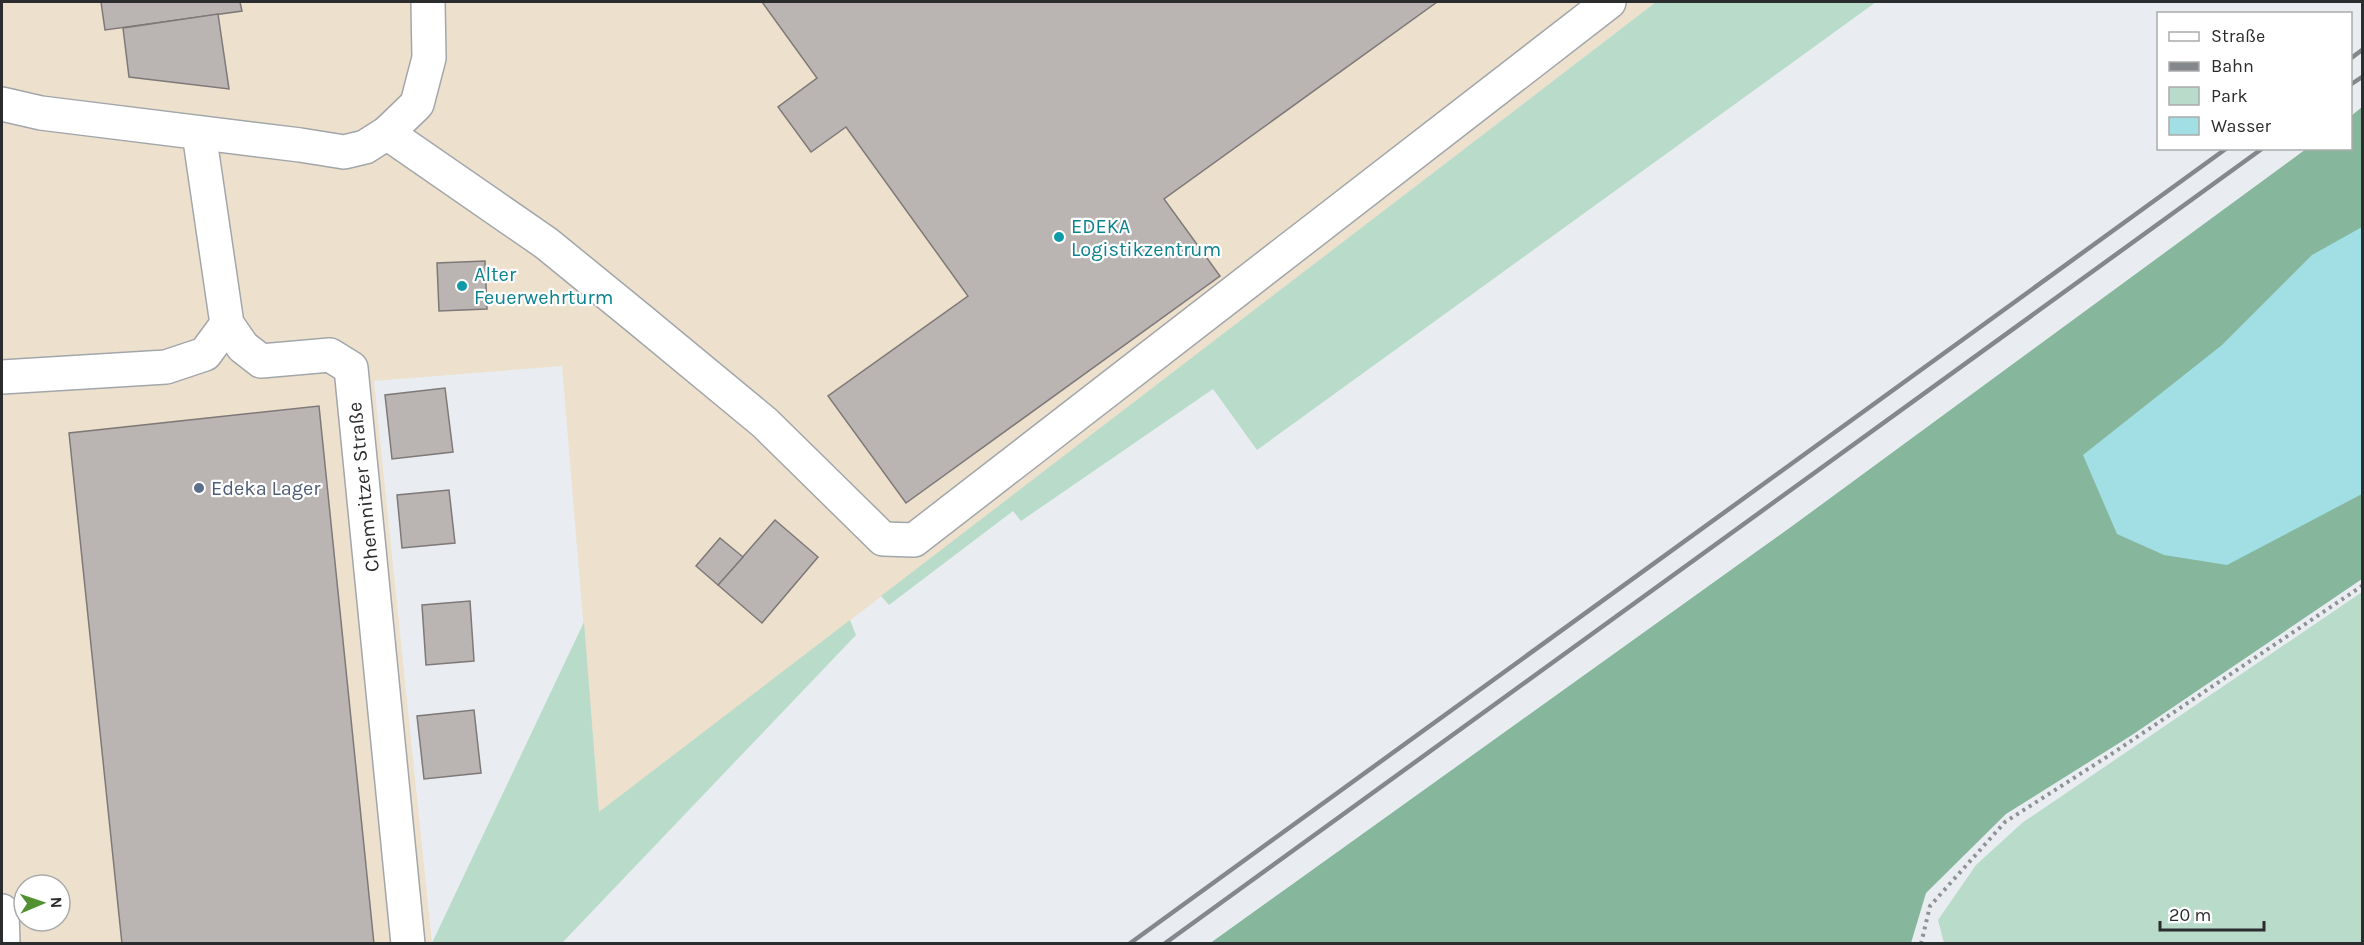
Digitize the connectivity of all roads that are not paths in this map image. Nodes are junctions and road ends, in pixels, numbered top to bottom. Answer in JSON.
{"nodes":[{"id":1,"x":428,"y":2,"type":"edge"},
{"id":2,"x":1609,"y":2,"type":"edge"},
{"id":3,"x":2,"y":104,"type":"edge"},
{"id":4,"x":41,"y":113,"type":"junction"},
{"id":5,"x":2,"y":115,"type":"edge"},
{"id":6,"x":199,"y":133,"type":"junction"},
{"id":7,"x":387,"y":133,"type":"junction"},
{"id":8,"x":227,"y":324,"type":"junction"},
{"id":9,"x":2,"y":377,"type":"edge"},
{"id":10,"x":2,"y":911,"type":"edge"},
{"id":11,"x":3,"y":944,"type":"edge"},
{"id":12,"x":408,"y":944,"type":"edge"}],
"edges":[{"from":1,"to":7,"type":"street"},
{"from":2,"to":7,"type":"street"},
{"from":3,"to":4,"type":"street"},
{"from":4,"to":5,"type":"street"},
{"from":4,"to":6,"type":"street"},
{"from":6,"to":7,"type":"street"},
{"from":6,"to":8,"type":"street","name":"Chemnitzer Straße"},
{"from":8,"to":9,"type":"street"},
{"from":8,"to":12,"type":"street","name":"Chemnitzer Straße"},
{"from":10,"to":11,"type":"street"}]}
